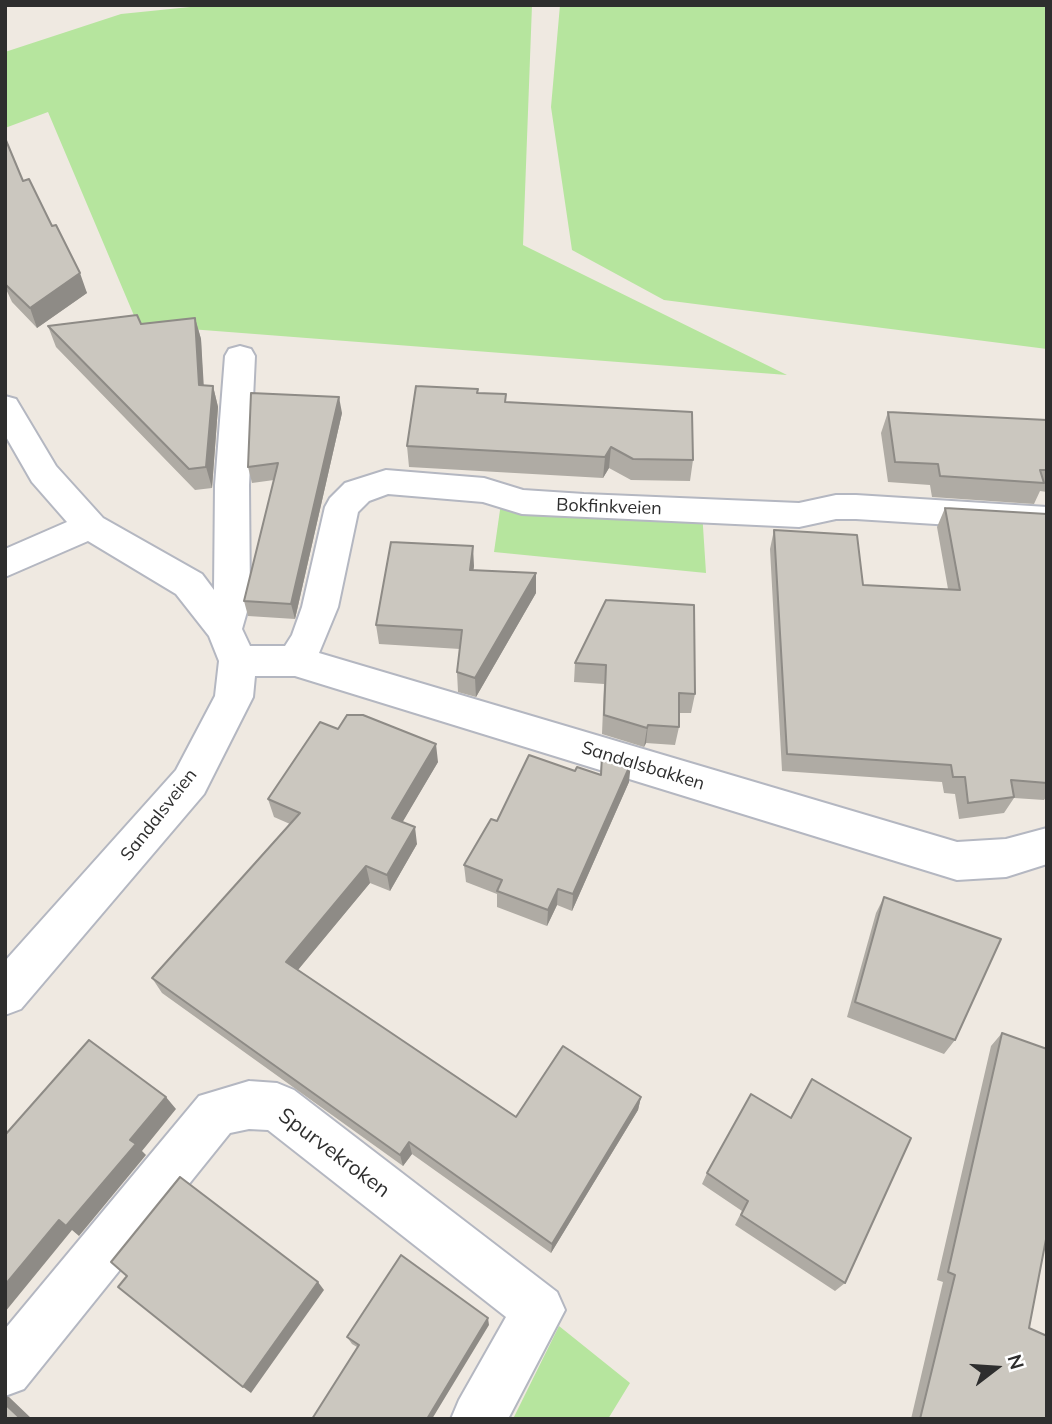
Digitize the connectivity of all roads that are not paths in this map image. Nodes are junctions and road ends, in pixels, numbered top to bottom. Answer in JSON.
{"nodes":[{"id":1,"x":240,"y":355,"type":"dead end"},
{"id":2,"x":5,"y":407,"type":"edge"},
{"id":3,"x":1047,"y":519,"type":"edge"},
{"id":4,"x":91,"y":527,"type":"junction"},
{"id":5,"x":5,"y":564,"type":"edge"},
{"id":6,"x":231,"y":645,"type":"junction"},
{"id":7,"x":295,"y":661,"type":"junction"},
{"id":8,"x":1047,"y":846,"type":"edge"},
{"id":9,"x":5,"y":994,"type":"edge"},
{"id":10,"x":5,"y":1370,"type":"edge"},
{"id":11,"x":478,"y":1419,"type":"edge"}],
"edges":[{"from":1,"to":6,"type":"street","name":"Sandalsveien"},
{"from":2,"to":4,"type":"street"},
{"from":3,"to":7,"type":"street","name":"Bokfinkveien"},
{"from":4,"to":5,"type":"street"},
{"from":4,"to":6,"type":"street"},
{"from":6,"to":7,"type":"street","name":"Sandalsbakken"},
{"from":6,"to":9,"type":"street","name":"Sandalsveien"},
{"from":7,"to":8,"type":"street","name":"Sandalsbakken"},
{"from":10,"to":11,"type":"street","name":"Spurvekroken"}]}
